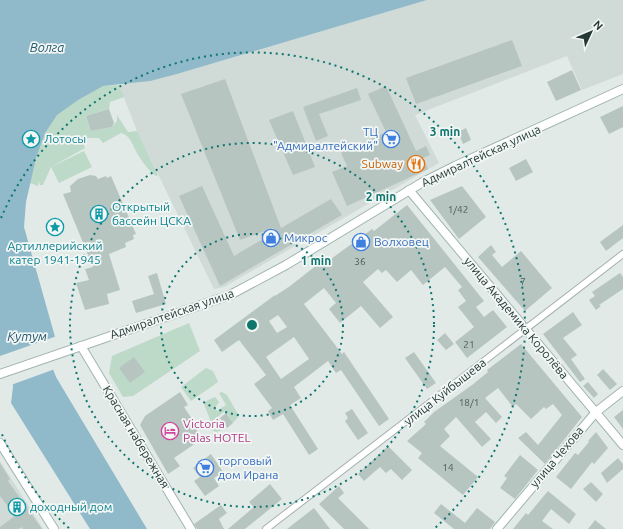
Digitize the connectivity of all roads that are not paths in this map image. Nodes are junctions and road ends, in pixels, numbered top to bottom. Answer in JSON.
{"nodes":[{"id":1,"x":623,"y":89,"type":"edge"},
{"id":2,"x":409,"y":190,"type":"junction"},
{"id":3,"x":623,"y":254,"type":"edge"},
{"id":4,"x":526,"y":330,"type":"junction"},
{"id":5,"x":81,"y":346,"type":"junction"},
{"id":6,"x":0,"y":374,"type":"edge"},
{"id":7,"x":623,"y":391,"type":"edge"},
{"id":8,"x":596,"y":412,"type":"junction"},
{"id":9,"x":0,"y":444,"type":"edge"},
{"id":10,"x":623,"y":445,"type":"edge"},
{"id":11,"x":54,"y":529,"type":"edge"},
{"id":12,"x":191,"y":529,"type":"edge"},
{"id":13,"x":266,"y":529,"type":"edge"},
{"id":14,"x":497,"y":529,"type":"edge"}],
"edges":[{"from":1,"to":2,"type":"main road","name":"Адмиралтейская улица"},
{"from":2,"to":4,"type":"main road","name":"улица Академика Королёва"},
{"from":2,"to":5,"type":"main road","name":"Адмиралтейская улица"},
{"from":3,"to":4,"type":"street","name":"улица Куйбышева"},
{"from":4,"to":8,"type":"main road","name":"улица Академика Королёва"},
{"from":4,"to":13,"type":"street","name":"улица Куйбышева"},
{"from":5,"to":6,"type":"main road","name":"Адмиралтейская улица"},
{"from":5,"to":12,"type":"main road","name":"Красная набережная"},
{"from":7,"to":8,"type":"main road","name":"улица Чехова"},
{"from":8,"to":10,"type":"main road","name":"улица Академика Королёва"},
{"from":8,"to":14,"type":"main road","name":"улица Чехова"},
{"from":9,"to":11,"type":"main road"}]}
